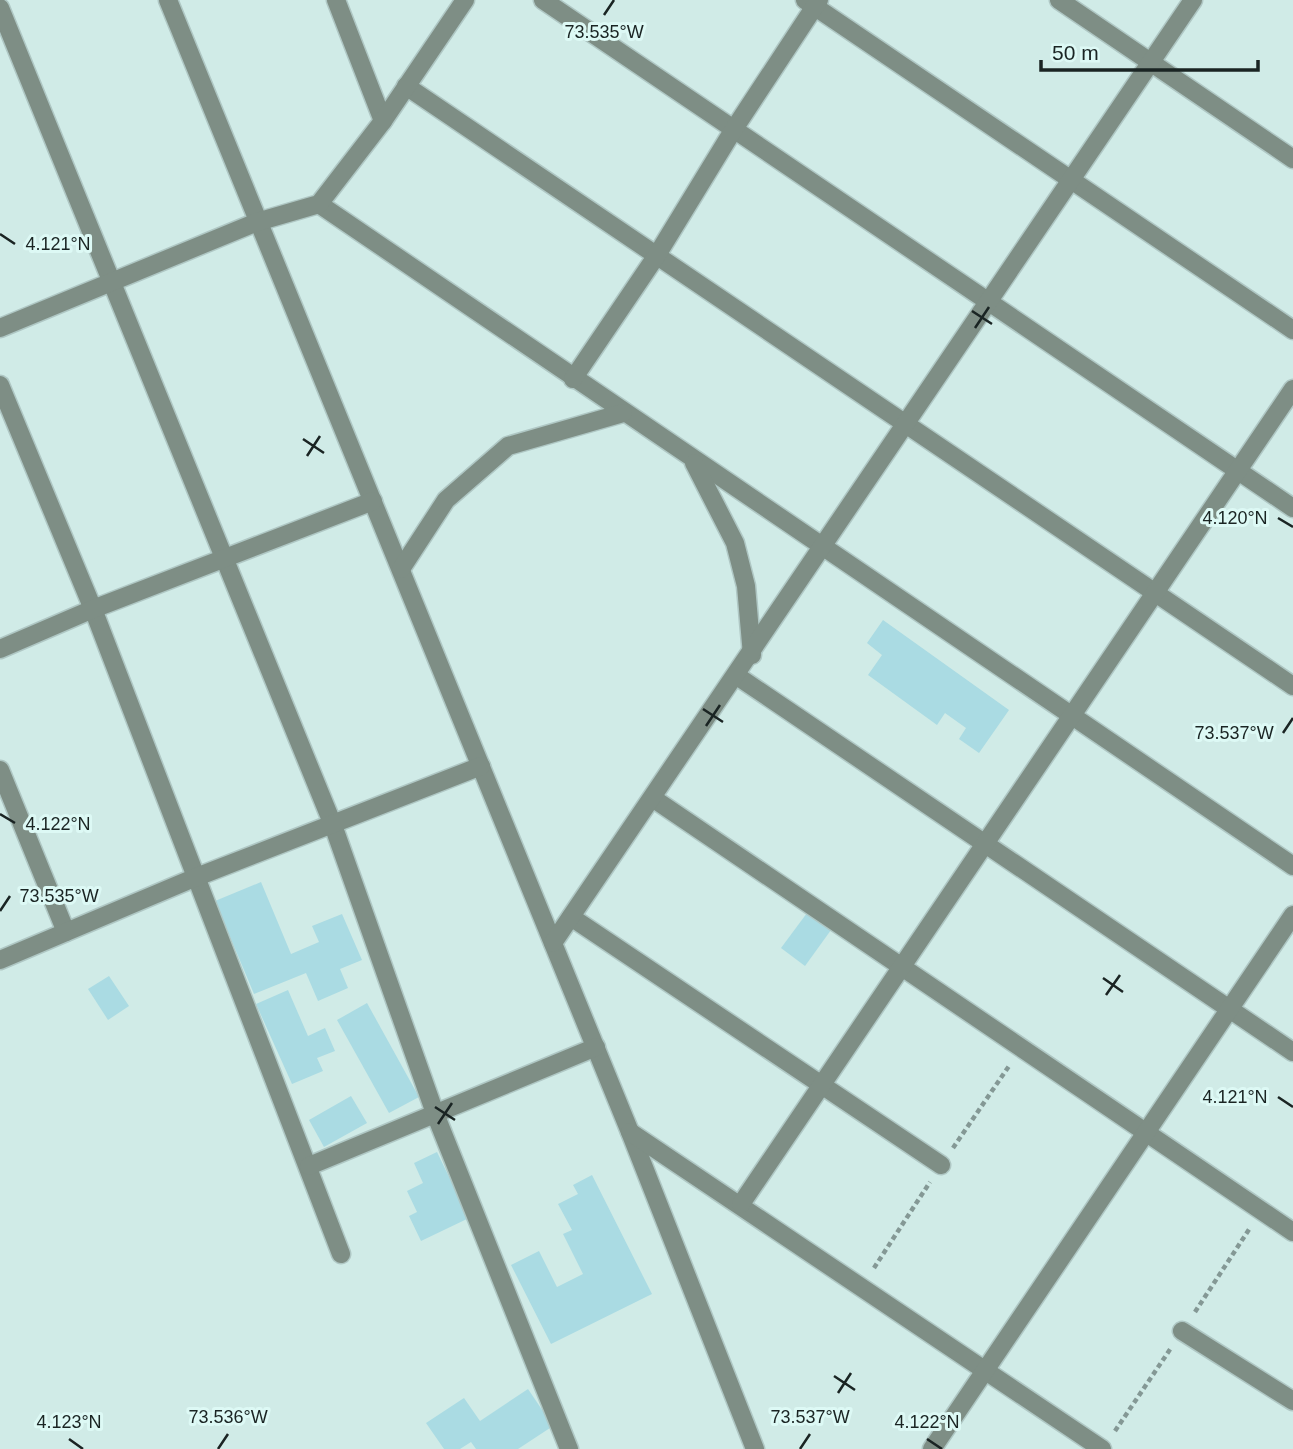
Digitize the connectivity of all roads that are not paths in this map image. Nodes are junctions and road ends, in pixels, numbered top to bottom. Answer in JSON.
{"nodes":[{"id":1,"x":8,"y":0,"type":"edge"},
{"id":2,"x":168,"y":0,"type":"edge"},
{"id":3,"x":336,"y":0,"type":"edge"},
{"id":4,"x":465,"y":0,"type":"edge"},
{"id":5,"x":543,"y":0,"type":"edge"},
{"id":6,"x":1059,"y":0,"type":"edge"},
{"id":7,"x":1194,"y":0,"type":"edge"},
{"id":8,"x":813,"y":2,"type":"edge"},
{"id":9,"x":0,"y":6,"type":"edge"},
{"id":10,"x":1152,"y":63,"type":"junction"},
{"id":11,"x":406,"y":86,"type":"junction"},
{"id":12,"x":383,"y":121,"type":"junction"},
{"id":13,"x":734,"y":129,"type":"junction"},
{"id":14,"x":1293,"y":159,"type":"edge"},
{"id":15,"x":1072,"y":181,"type":"junction"},
{"id":16,"x":319,"y":204,"type":"junction"},
{"id":17,"x":257,"y":222,"type":"junction"},
{"id":18,"x":657,"y":255,"type":"junction"},
{"id":19,"x":110,"y":281,"type":"junction"},
{"id":20,"x":990,"y":302,"type":"junction"},
{"id":21,"x":0,"y":328,"type":"edge"},
{"id":22,"x":1293,"y":330,"type":"edge"},
{"id":23,"x":573,"y":379,"type":"junction"},
{"id":24,"x":0,"y":385,"type":"edge"},
{"id":25,"x":1293,"y":388,"type":"edge"},
{"id":26,"x":622,"y":413,"type":"junction"},
{"id":27,"x":908,"y":425,"type":"junction"},
{"id":28,"x":692,"y":460,"type":"junction"},
{"id":29,"x":1237,"y":470,"type":"junction"},
{"id":30,"x":373,"y":501,"type":"junction"},
{"id":31,"x":1293,"y":508,"type":"edge"},
{"id":32,"x":824,"y":548,"type":"junction"},
{"id":33,"x":225,"y":560,"type":"junction"},
{"id":34,"x":401,"y":569,"type":"junction"},
{"id":35,"x":1155,"y":592,"type":"junction"},
{"id":36,"x":93,"y":609,"type":"junction"},
{"id":37,"x":0,"y":649,"type":"edge"},
{"id":38,"x":752,"y":655,"type":"junction"},
{"id":39,"x":737,"y":676,"type":"junction"},
{"id":40,"x":1293,"y":686,"type":"edge"},
{"id":41,"x":1071,"y":716,"type":"junction"},
{"id":42,"x":481,"y":766,"type":"junction"},
{"id":43,"x":0,"y":770,"type":"edge"},
{"id":44,"x":654,"y":799,"type":"junction"},
{"id":45,"x":333,"y":825,"type":"junction"},
{"id":46,"x":985,"y":844,"type":"junction"},
{"id":47,"x":1293,"y":866,"type":"edge"},
{"id":48,"x":194,"y":878,"type":"junction"},
{"id":49,"x":1293,"y":915,"type":"edge"},
{"id":50,"x":571,"y":917,"type":"junction"},
{"id":51,"x":66,"y":932,"type":"junction"},
{"id":52,"x":553,"y":943,"type":"junction"},
{"id":53,"x":0,"y":960,"type":"edge"},
{"id":54,"x":902,"y":967,"type":"junction"},
{"id":55,"x":1229,"y":1009,"type":"junction"},
{"id":56,"x":596,"y":1048,"type":"junction"},
{"id":57,"x":1293,"y":1052,"type":"edge"},
{"id":58,"x":823,"y":1083,"type":"junction"},
{"id":59,"x":436,"y":1116,"type":"junction"},
{"id":60,"x":630,"y":1132,"type":"junction"},
{"id":61,"x":1146,"y":1132,"type":"junction"},
{"id":62,"x":941,"y":1165,"type":"dead end"},
{"id":63,"x":309,"y":1166,"type":"junction"},
{"id":64,"x":741,"y":1204,"type":"junction"},
{"id":65,"x":1293,"y":1232,"type":"edge"},
{"id":66,"x":341,"y":1254,"type":"dead end"},
{"id":67,"x":1182,"y":1331,"type":"dead end"},
{"id":68,"x":985,"y":1370,"type":"junction"},
{"id":69,"x":1293,"y":1401,"type":"edge"},
{"id":70,"x":569,"y":1449,"type":"edge"},
{"id":71,"x":755,"y":1449,"type":"edge"},
{"id":72,"x":932,"y":1449,"type":"edge"},
{"id":73,"x":1102,"y":1449,"type":"edge"}],
"edges":[{"from":1,"to":9,"type":"street"},
{"from":2,"to":17,"type":"street"},
{"from":3,"to":12,"type":"street"},
{"from":4,"to":11,"type":"street"},
{"from":5,"to":13,"type":"street"},
{"from":6,"to":10,"type":"street"},
{"from":7,"to":10,"type":"street"},
{"from":8,"to":13,"type":"street"},
{"from":8,"to":15,"type":"street"},
{"from":9,"to":19,"type":"street"},
{"from":10,"to":14,"type":"street"},
{"from":10,"to":15,"type":"street"},
{"from":11,"to":12,"type":"street"},
{"from":11,"to":18,"type":"street"},
{"from":12,"to":16,"type":"street"},
{"from":13,"to":18,"type":"street"},
{"from":13,"to":20,"type":"street"},
{"from":15,"to":20,"type":"street"},
{"from":15,"to":22,"type":"street"},
{"from":16,"to":17,"type":"street"},
{"from":16,"to":23,"type":"street"},
{"from":17,"to":19,"type":"street"},
{"from":17,"to":30,"type":"street"},
{"from":18,"to":23,"type":"street"},
{"from":18,"to":27,"type":"street"},
{"from":19,"to":21,"type":"street"},
{"from":19,"to":33,"type":"street"},
{"from":20,"to":27,"type":"street"},
{"from":20,"to":29,"type":"street"},
{"from":23,"to":26,"type":"street"},
{"from":24,"to":36,"type":"street"},
{"from":25,"to":29,"type":"street"},
{"from":26,"to":28,"type":"street"},
{"from":26,"to":34,"type":"street"},
{"from":27,"to":32,"type":"street"},
{"from":27,"to":35,"type":"street"},
{"from":28,"to":32,"type":"street"},
{"from":28,"to":38,"type":"street"},
{"from":29,"to":31,"type":"street"},
{"from":29,"to":35,"type":"street"},
{"from":30,"to":33,"type":"street"},
{"from":30,"to":34,"type":"street"},
{"from":32,"to":38,"type":"street"},
{"from":32,"to":41,"type":"street"},
{"from":33,"to":36,"type":"street"},
{"from":33,"to":45,"type":"street"},
{"from":34,"to":42,"type":"street"},
{"from":35,"to":40,"type":"street"},
{"from":35,"to":41,"type":"street"},
{"from":36,"to":37,"type":"street"},
{"from":36,"to":48,"type":"street"},
{"from":38,"to":39,"type":"street"},
{"from":39,"to":44,"type":"street"},
{"from":39,"to":46,"type":"street"},
{"from":41,"to":46,"type":"street"},
{"from":41,"to":47,"type":"street"},
{"from":42,"to":45,"type":"street"},
{"from":42,"to":52,"type":"street"},
{"from":43,"to":51,"type":"street"},
{"from":44,"to":50,"type":"street"},
{"from":44,"to":54,"type":"street"},
{"from":45,"to":48,"type":"street"},
{"from":45,"to":59,"type":"street"},
{"from":46,"to":54,"type":"street"},
{"from":46,"to":55,"type":"street"},
{"from":48,"to":51,"type":"street"},
{"from":48,"to":63,"type":"street"},
{"from":49,"to":55,"type":"street"},
{"from":50,"to":52,"type":"street"},
{"from":50,"to":58,"type":"street"},
{"from":51,"to":53,"type":"street"},
{"from":52,"to":56,"type":"street"},
{"from":54,"to":58,"type":"street"},
{"from":54,"to":61,"type":"street"},
{"from":55,"to":57,"type":"street"},
{"from":55,"to":61,"type":"street"},
{"from":56,"to":59,"type":"street"},
{"from":56,"to":60,"type":"street"},
{"from":58,"to":62,"type":"street"},
{"from":58,"to":64,"type":"street"},
{"from":59,"to":63,"type":"street"},
{"from":59,"to":70,"type":"street"},
{"from":60,"to":64,"type":"street"},
{"from":60,"to":71,"type":"street"},
{"from":61,"to":65,"type":"street"},
{"from":61,"to":68,"type":"street"},
{"from":63,"to":66,"type":"street"},
{"from":64,"to":68,"type":"street"},
{"from":67,"to":69,"type":"street"},
{"from":68,"to":72,"type":"street"},
{"from":68,"to":73,"type":"street"}]}
